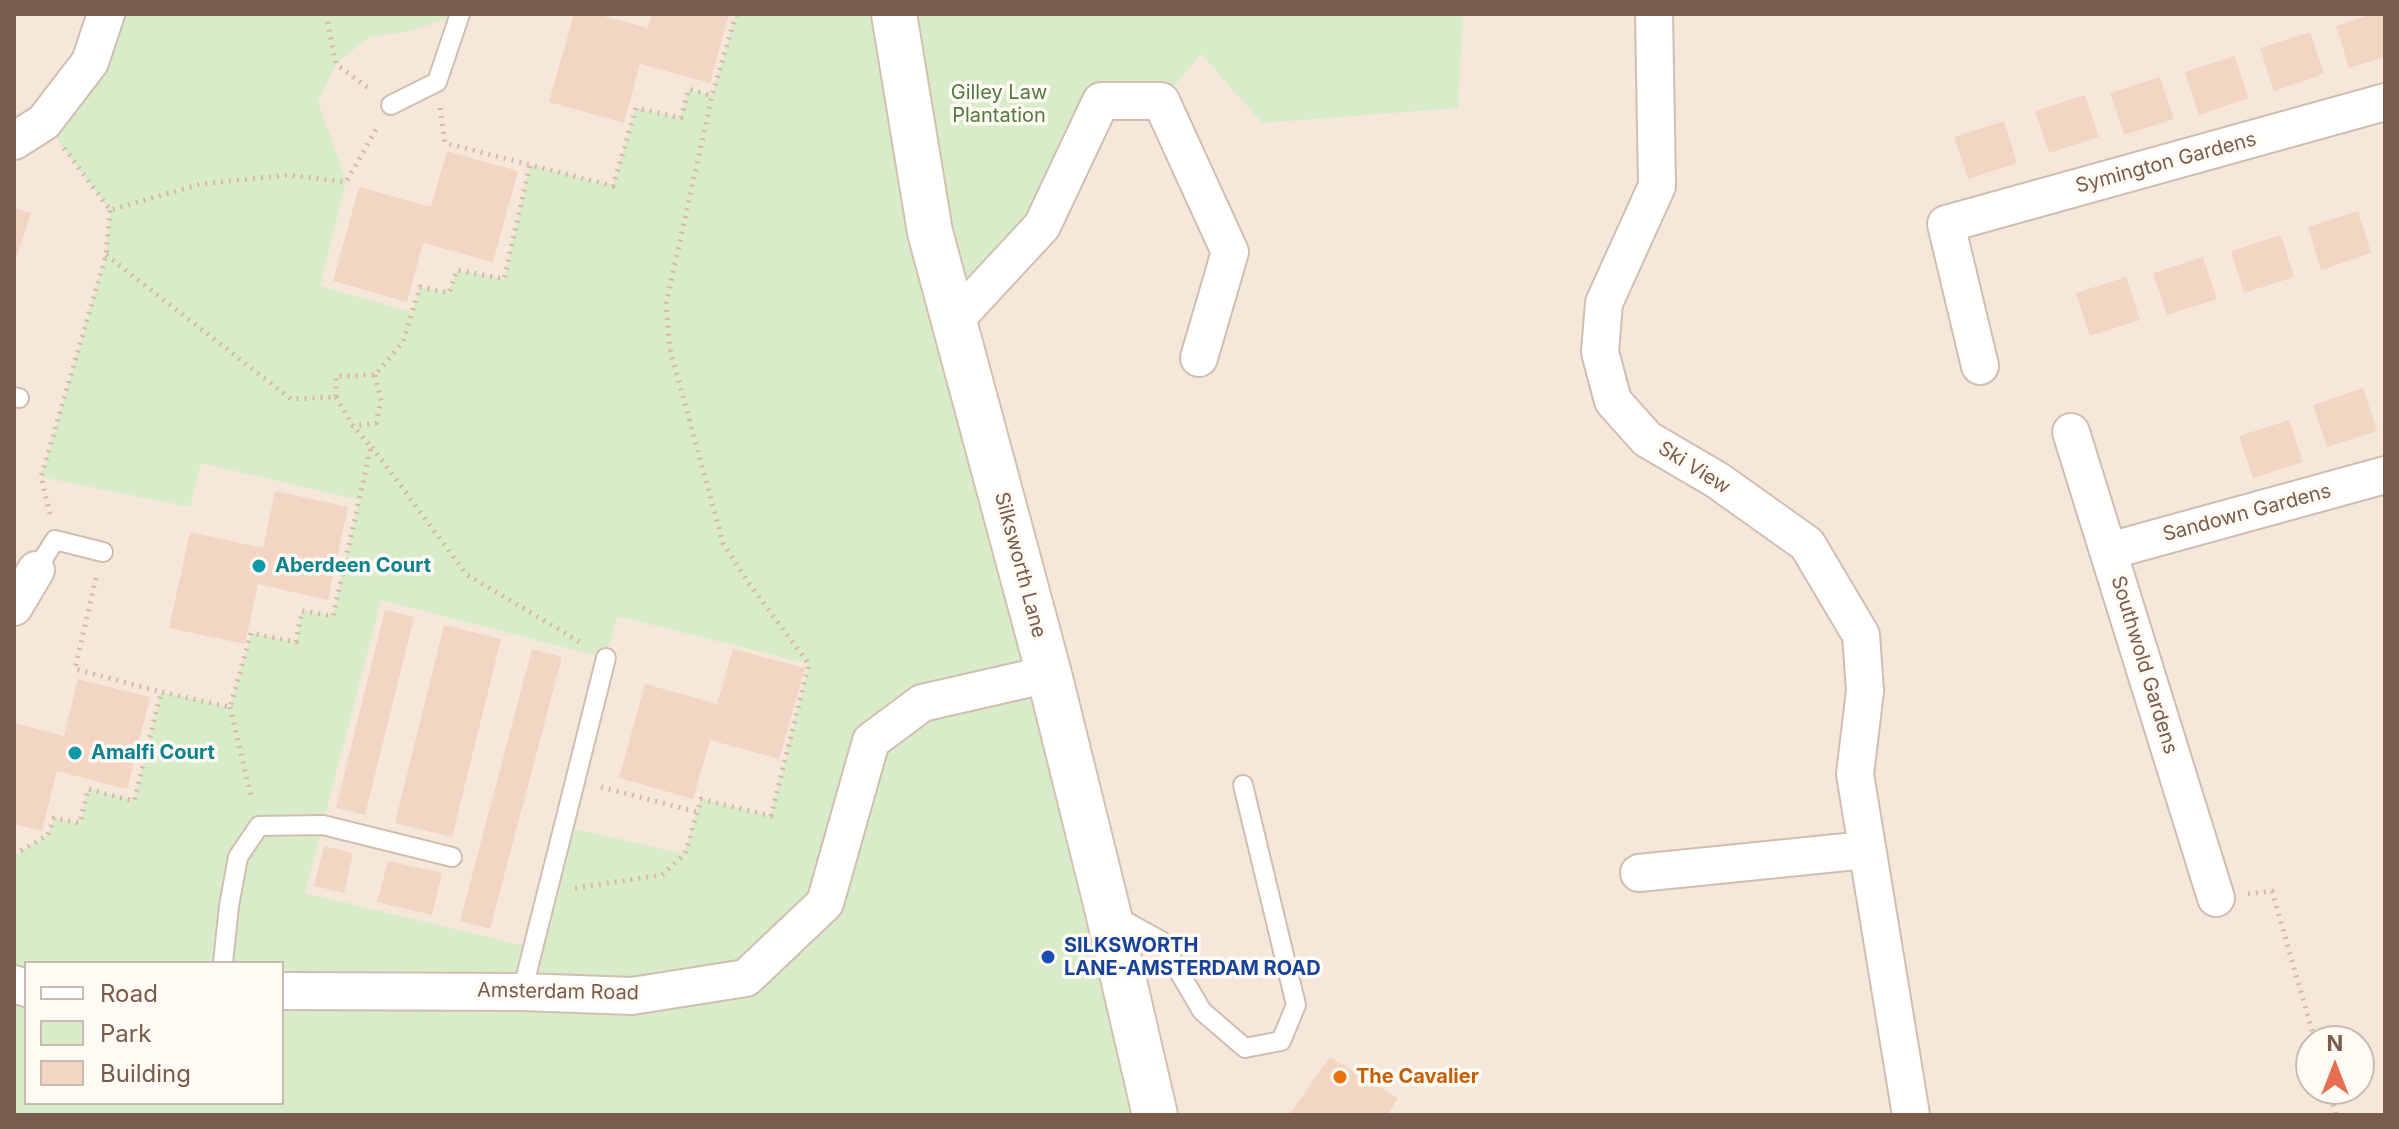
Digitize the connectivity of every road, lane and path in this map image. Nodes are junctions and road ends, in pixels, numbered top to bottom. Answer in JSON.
{"nodes":[{"id":1,"x":106,"y":14,"type":"edge"},
{"id":2,"x":326,"y":14,"type":"edge"},
{"id":3,"x":460,"y":14,"type":"edge"},
{"id":4,"x":736,"y":14,"type":"edge"},
{"id":5,"x":894,"y":14,"type":"edge"},
{"id":6,"x":1654,"y":14,"type":"edge"},
{"id":7,"x":437,"y":82,"type":"junction"},
{"id":8,"x":712,"y":96,"type":"junction"},
{"id":9,"x":2385,"y":102,"type":"edge"},
{"id":10,"x":391,"y":105,"type":"junction"},
{"id":11,"x":44,"y":122,"type":"junction"},
{"id":12,"x":14,"y":141,"type":"edge"},
{"id":13,"x":530,"y":165,"type":"junction"},
{"id":14,"x":110,"y":210,"type":"junction"},
{"id":15,"x":106,"y":255,"type":"junction"},
{"id":16,"x":953,"y":322,"type":"junction"},
{"id":17,"x":1199,"y":358,"type":"dead end"},
{"id":18,"x":1980,"y":366,"type":"dead end"},
{"id":19,"x":375,"y":375,"type":"junction"},
{"id":20,"x":336,"y":397,"type":"junction"},
{"id":21,"x":353,"y":426,"type":"junction"},
{"id":22,"x":2071,"y":432,"type":"dead end"},
{"id":23,"x":371,"y":447,"type":"junction"},
{"id":24,"x":2385,"y":475,"type":"edge"},
{"id":25,"x":55,"y":540,"type":"junction"},
{"id":26,"x":2109,"y":551,"type":"junction"},
{"id":27,"x":103,"y":552,"type":"joint"},
{"id":28,"x":36,"y":570,"type":"joint"},
{"id":29,"x":14,"y":607,"type":"edge"},
{"id":30,"x":606,"y":658,"type":"joint"},
{"id":31,"x":1049,"y":674,"type":"junction"},
{"id":32,"x":161,"y":692,"type":"junction"},
{"id":33,"x":230,"y":707,"type":"junction"},
{"id":34,"x":574,"y":781,"type":"junction"},
{"id":35,"x":1243,"y":785,"type":"dead end"},
{"id":36,"x":697,"y":812,"type":"junction"},
{"id":37,"x":259,"y":826,"type":"junction"},
{"id":38,"x":1866,"y":850,"type":"junction"},
{"id":39,"x":14,"y":855,"type":"edge"},
{"id":40,"x":452,"y":857,"type":"dead end"},
{"id":41,"x":1639,"y":873,"type":"dead end"},
{"id":42,"x":547,"y":892,"type":"junction"},
{"id":43,"x":2216,"y":898,"type":"joint"},
{"id":44,"x":1108,"y":912,"type":"junction"},
{"id":45,"x":223,"y":961,"type":"edge"},
{"id":46,"x":284,"y":991,"type":"edge"},
{"id":47,"x":522,"y":992,"type":"junction"},
{"id":48,"x":2310,"y":1025,"type":"edge"},
{"id":49,"x":1155,"y":1115,"type":"edge"},
{"id":50,"x":1911,"y":1115,"type":"edge"}],
"edges":[{"from":1,"to":11,"type":"street"},
{"from":2,"to":10,"type":"path"},
{"from":3,"to":7,"type":"lane"},
{"from":4,"to":8,"type":"path"},
{"from":5,"to":16,"type":"street","name":"Silksworth Lane"},
{"from":6,"to":38,"type":"street","name":"Ski View"},
{"from":7,"to":10,"type":"lane"},
{"from":7,"to":13,"type":"path"},
{"from":8,"to":13,"type":"path"},
{"from":8,"to":36,"type":"path"},
{"from":9,"to":18,"type":"street","name":"Symington Gardens"},
{"from":10,"to":14,"type":"path"},
{"from":11,"to":12,"type":"street"},
{"from":11,"to":14,"type":"path"},
{"from":13,"to":19,"type":"path"},
{"from":14,"to":15,"type":"path"},
{"from":15,"to":20,"type":"path"},
{"from":15,"to":25,"type":"path"},
{"from":16,"to":17,"type":"street"},
{"from":16,"to":31,"type":"street","name":"Silksworth Lane"},
{"from":19,"to":20,"type":"path"},
{"from":19,"to":21,"type":"path"},
{"from":20,"to":21,"type":"path"},
{"from":21,"to":23,"type":"path"},
{"from":22,"to":26,"type":"street","name":"Southwold Gardens"},
{"from":23,"to":30,"type":"path"},
{"from":23,"to":33,"type":"path"},
{"from":24,"to":26,"type":"street","name":"Sandown Gardens"},
{"from":25,"to":27,"type":"lane"},
{"from":25,"to":28,"type":"lane"},
{"from":26,"to":43,"type":"street","name":"Southwold Gardens"},
{"from":27,"to":32,"type":"path"},
{"from":28,"to":29,"type":"street"},
{"from":30,"to":34,"type":"lane"},
{"from":31,"to":44,"type":"street","name":"Silksworth Lane"},
{"from":31,"to":47,"type":"street","name":"Amsterdam Road"},
{"from":32,"to":33,"type":"path"},
{"from":32,"to":39,"type":"path"},
{"from":33,"to":37,"type":"path"},
{"from":34,"to":36,"type":"path"},
{"from":34,"to":42,"type":"lane"},
{"from":35,"to":44,"type":"lane"},
{"from":36,"to":42,"type":"path"},
{"from":37,"to":40,"type":"lane"},
{"from":37,"to":45,"type":"lane"},
{"from":38,"to":41,"type":"street"},
{"from":38,"to":50,"type":"street","name":"Ski View"},
{"from":42,"to":47,"type":"lane"},
{"from":43,"to":48,"type":"path"},
{"from":44,"to":49,"type":"street","name":"Silksworth Lane"},
{"from":46,"to":47,"type":"street","name":"Amsterdam Road"}]}
